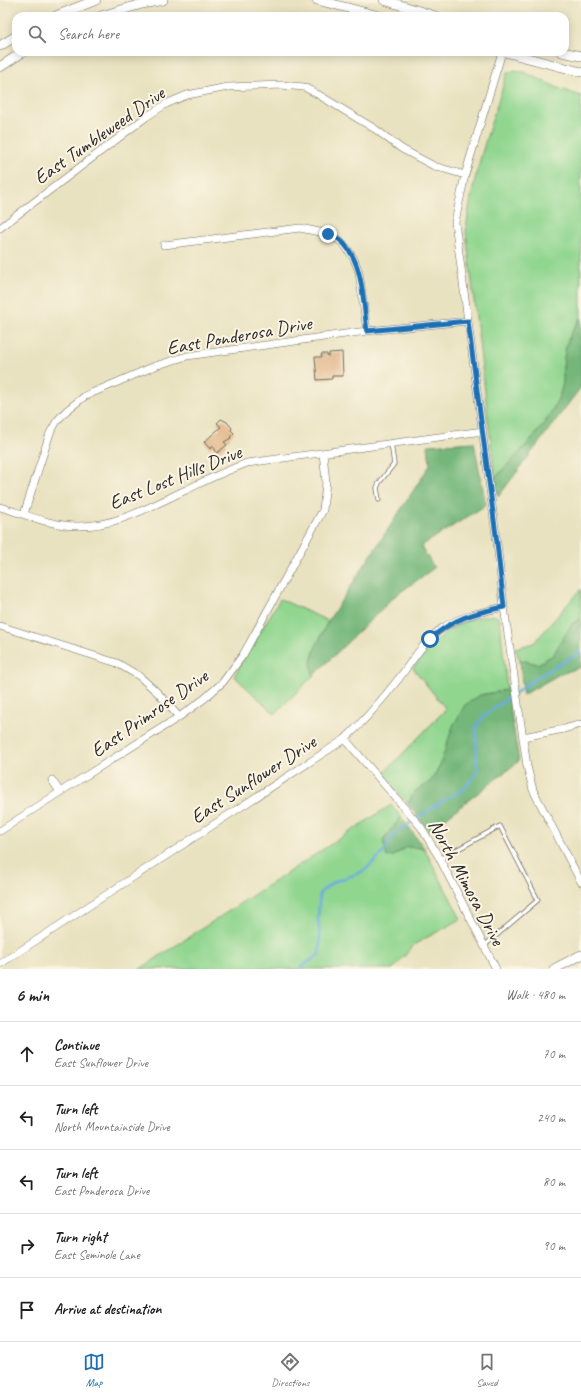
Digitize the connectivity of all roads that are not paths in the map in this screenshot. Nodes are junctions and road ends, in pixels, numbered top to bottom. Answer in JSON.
{"nodes":[{"id":1,"x":96,"y":0,"type":"edge"},
{"id":2,"x":163,"y":0,"type":"edge"},
{"id":3,"x":317,"y":0,"type":"edge"},
{"id":4,"x":384,"y":0,"type":"edge"},
{"id":5,"x":66,"y":12,"type":"edge"},
{"id":6,"x":115,"y":12,"type":"edge"},
{"id":7,"x":364,"y":12,"type":"edge"},
{"id":8,"x":422,"y":12,"type":"edge"},
{"id":9,"x":12,"y":38,"type":"edge"},
{"id":10,"x":0,"y":46,"type":"edge"},
{"id":11,"x":569,"y":53,"type":"edge"},
{"id":12,"x":17,"y":56,"type":"edge"},
{"id":13,"x":501,"y":56,"type":"edge"},
{"id":14,"x":520,"y":56,"type":"edge"},
{"id":15,"x":581,"y":56,"type":"edge"},
{"id":16,"x":0,"y":67,"type":"edge"},
{"id":17,"x":581,"y":72,"type":"edge"},
{"id":18,"x":465,"y":175,"type":"junction"},
{"id":19,"x":0,"y":228,"type":"edge"},
{"id":20,"x":164,"y":245,"type":"dead end"},
{"id":21,"x":468,"y":321,"type":"junction"},
{"id":22,"x":367,"y":331,"type":"junction"},
{"id":23,"x":483,"y":431,"type":"junction"},
{"id":24,"x":391,"y":443,"type":"junction"},
{"id":25,"x":323,"y":453,"type":"junction"},
{"id":26,"x":379,"y":500,"type":"dead end"},
{"id":27,"x":0,"y":507,"type":"edge"},
{"id":28,"x":24,"y":514,"type":"junction"},
{"id":29,"x":504,"y":607,"type":"junction"},
{"id":30,"x":0,"y":626,"type":"edge"},
{"id":31,"x":179,"y":717,"type":"junction"},
{"id":32,"x":581,"y":724,"type":"edge"},
{"id":33,"x":523,"y":737,"type":"junction"},
{"id":34,"x":345,"y":739,"type":"junction"},
{"id":35,"x":52,"y":780,"type":"dead end"},
{"id":36,"x":60,"y":792,"type":"junction"},
{"id":37,"x":0,"y":831,"type":"edge"},
{"id":38,"x":440,"y":859,"type":"junction"},
{"id":39,"x":581,"y":882,"type":"edge"},
{"id":40,"x":484,"y":946,"type":"junction"},
{"id":41,"x":581,"y":955,"type":"edge"},
{"id":42,"x":0,"y":964,"type":"edge"},
{"id":43,"x":496,"y":969,"type":"edge"},
{"id":44,"x":554,"y":969,"type":"edge"}],
"edges":[{"from":1,"to":5,"type":"street"},
{"from":2,"to":6,"type":"street"},
{"from":3,"to":7,"type":"street"},
{"from":4,"to":8,"type":"street"},
{"from":9,"to":10,"type":"street"},
{"from":11,"to":15,"type":"street"},
{"from":12,"to":16,"type":"street"},
{"from":13,"to":18,"type":"street"},
{"from":14,"to":17,"type":"street"},
{"from":18,"to":19,"type":"street","name":"East Tumbleweed Drive"},
{"from":18,"to":21,"type":"street"},
{"from":20,"to":22,"type":"street"},
{"from":21,"to":22,"type":"street","name":"East Ponderosa Drive"},
{"from":21,"to":23,"type":"street"},
{"from":22,"to":28,"type":"street","name":"East Ponderosa Drive"},
{"from":23,"to":24,"type":"street","name":"East Lost Hills Drive"},
{"from":23,"to":29,"type":"street"},
{"from":24,"to":25,"type":"street","name":"East Lost Hills Drive"},
{"from":24,"to":26,"type":"lane"},
{"from":25,"to":28,"type":"street","name":"East Lost Hills Drive"},
{"from":25,"to":31,"type":"street","name":"East Primrose Drive"},
{"from":27,"to":28,"type":"street","name":"East Lost Hills Drive"},
{"from":29,"to":33,"type":"street"},
{"from":29,"to":34,"type":"street","name":"East Sunflower Drive"},
{"from":30,"to":31,"type":"street"},
{"from":31,"to":36,"type":"street","name":"East Primrose Drive"},
{"from":32,"to":33,"type":"street"},
{"from":33,"to":39,"type":"street"},
{"from":34,"to":38,"type":"street","name":"North Mimosa Drive"},
{"from":34,"to":42,"type":"street","name":"East Sunflower Drive"},
{"from":35,"to":36,"type":"street"},
{"from":36,"to":37,"type":"street","name":"East Primrose Drive"},
{"from":38,"to":40,"type":"street","name":"North Mimosa Drive"},
{"from":38,"to":40,"type":"lane"},
{"from":40,"to":43,"type":"street","name":"North Mimosa Drive"},
{"from":41,"to":44,"type":"street"}]}
